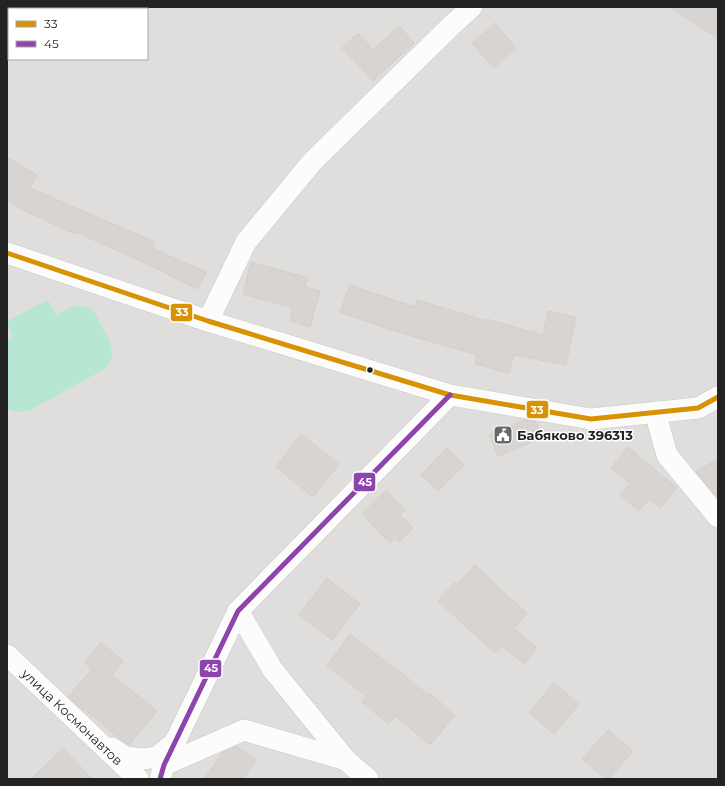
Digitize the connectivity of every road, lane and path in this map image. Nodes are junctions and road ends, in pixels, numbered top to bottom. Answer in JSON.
{"nodes":[{"id":1,"x":472,"y":7,"type":"edge"},
{"id":2,"x":7,"y":253,"type":"edge"},
{"id":3,"x":208,"y":321,"type":"junction"},
{"id":4,"x":450,"y":394,"type":"junction"},
{"id":5,"x":718,"y":397,"type":"edge"},
{"id":6,"x":655,"y":412,"type":"junction"},
{"id":7,"x":718,"y":517,"type":"edge"},
{"id":8,"x":238,"y":611,"type":"junction"},
{"id":9,"x":7,"y":655,"type":"edge"},
{"id":10,"x":93,"y":736,"type":"junction"},
{"id":11,"x":175,"y":742,"type":"junction"},
{"id":12,"x":346,"y":760,"type":"junction"},
{"id":13,"x":162,"y":772,"type":"edge"},
{"id":14,"x":125,"y":779,"type":"edge"},
{"id":15,"x":138,"y":779,"type":"edge"},
{"id":16,"x":368,"y":779,"type":"edge"}],
"edges":[{"from":1,"to":3,"type":"street"},
{"from":2,"to":3,"type":"street"},
{"from":3,"to":4,"type":"street"},
{"from":4,"to":6,"type":"street"},
{"from":4,"to":8,"type":"street"},
{"from":5,"to":6,"type":"street"},
{"from":6,"to":7,"type":"street"},
{"from":8,"to":11,"type":"street"},
{"from":8,"to":12,"type":"street"},
{"from":9,"to":10,"type":"street","name":"улица Космонавтов"},
{"from":10,"to":11,"type":"street"},
{"from":10,"to":14,"type":"street"},
{"from":10,"to":15,"type":"street","name":"улица Космонавтов"},
{"from":11,"to":13,"type":"street"},
{"from":12,"to":13,"type":"street"},
{"from":12,"to":16,"type":"street"}]}
